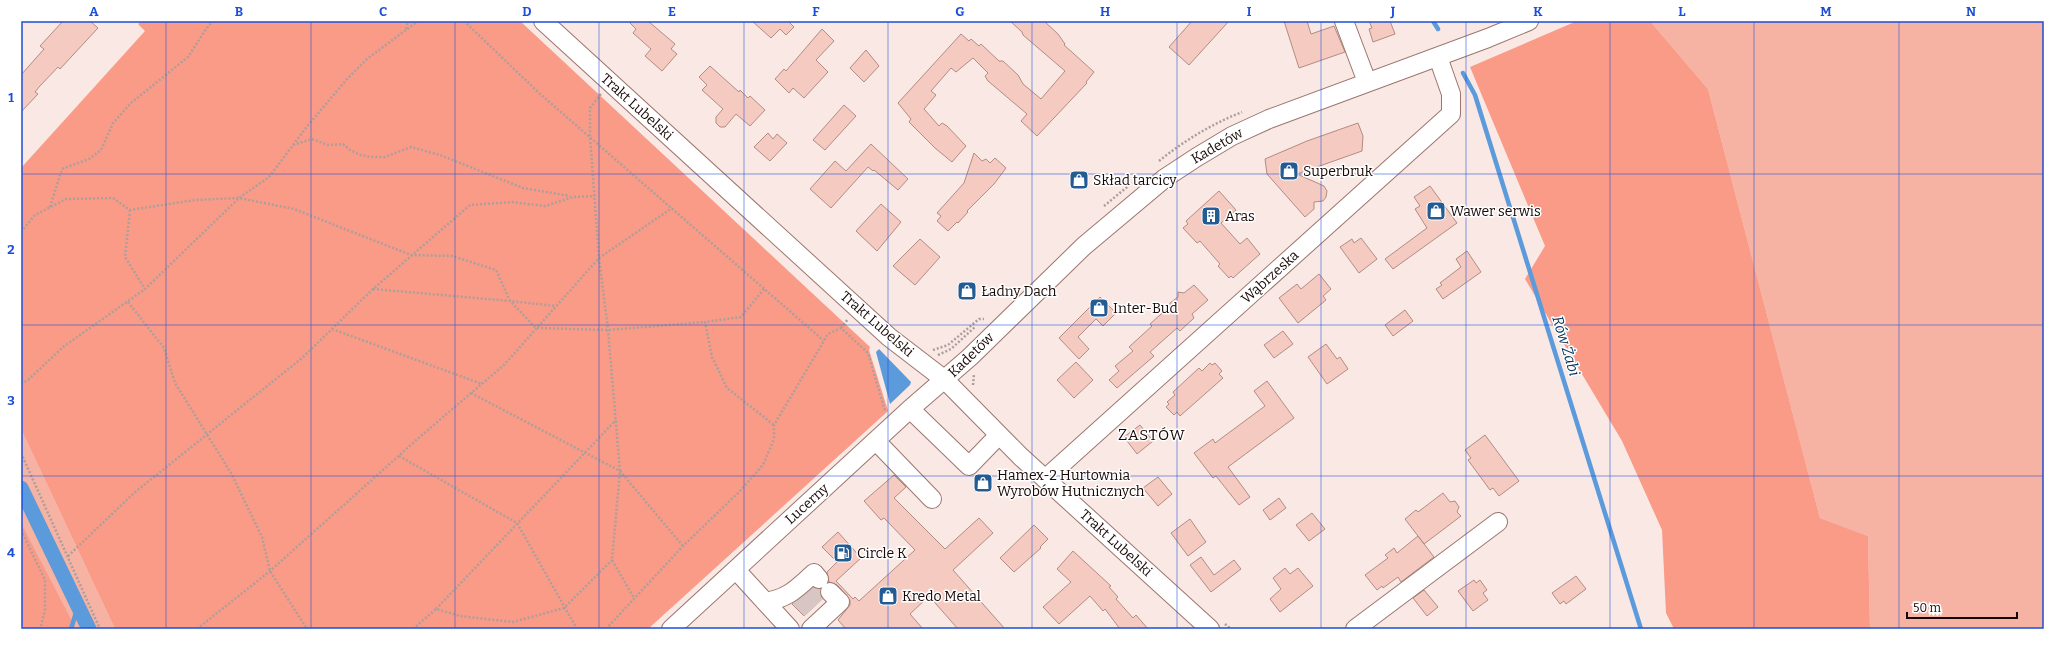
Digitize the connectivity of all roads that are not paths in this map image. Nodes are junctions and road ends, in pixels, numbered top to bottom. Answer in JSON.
{"nodes":[{"id":1,"x":543,"y":21,"type":"edge"},
{"id":2,"x":1344,"y":21,"type":"edge"},
{"id":3,"x":1529,"y":21,"type":"edge"},
{"id":4,"x":1438,"y":57,"type":"junction"},
{"id":5,"x":1367,"y":82,"type":"junction"},
{"id":6,"x":944,"y":380,"type":"junction"},
{"id":7,"x":910,"y":409,"type":"junction"},
{"id":8,"x":998,"y":436,"type":"junction"},
{"id":9,"x":876,"y":441,"type":"junction"},
{"id":10,"x":1045,"y":479,"type":"junction"},
{"id":11,"x":932,"y":499,"type":"dead end"},
{"id":12,"x":1498,"y":522,"type":"dead end"},
{"id":13,"x":736,"y":570,"type":"junction"},
{"id":14,"x":813,"y":600,"type":"edge"},
{"id":15,"x":765,"y":602,"type":"junction"},
{"id":16,"x":671,"y":629,"type":"edge"},
{"id":17,"x":790,"y":629,"type":"edge"},
{"id":18,"x":1210,"y":629,"type":"edge"},
{"id":19,"x":1355,"y":629,"type":"edge"}],
"edges":[{"from":1,"to":6,"type":"street","name":"Trakt Lubelski"},
{"from":2,"to":5,"type":"street"},
{"from":3,"to":4,"type":"street","name":"Kadetów"},
{"from":4,"to":5,"type":"street","name":"Kadetów"},
{"from":4,"to":10,"type":"street","name":"Wąbrzeska"},
{"from":5,"to":6,"type":"street","name":"Kadetów"},
{"from":6,"to":7,"type":"street","name":"Lucerny"},
{"from":6,"to":8,"type":"street","name":"Trakt Lubelski"},
{"from":7,"to":8,"type":"street"},
{"from":7,"to":9,"type":"street","name":"Lucerny"},
{"from":8,"to":10,"type":"street","name":"Trakt Lubelski"},
{"from":9,"to":11,"type":"street"},
{"from":9,"to":13,"type":"street","name":"Lucerny"},
{"from":10,"to":18,"type":"street","name":"Trakt Lubelski"},
{"from":12,"to":19,"type":"street"},
{"from":13,"to":15,"type":"street"},
{"from":13,"to":16,"type":"street","name":"Lucerny"},
{"from":14,"to":15,"type":"street"},
{"from":15,"to":17,"type":"street"}]}
